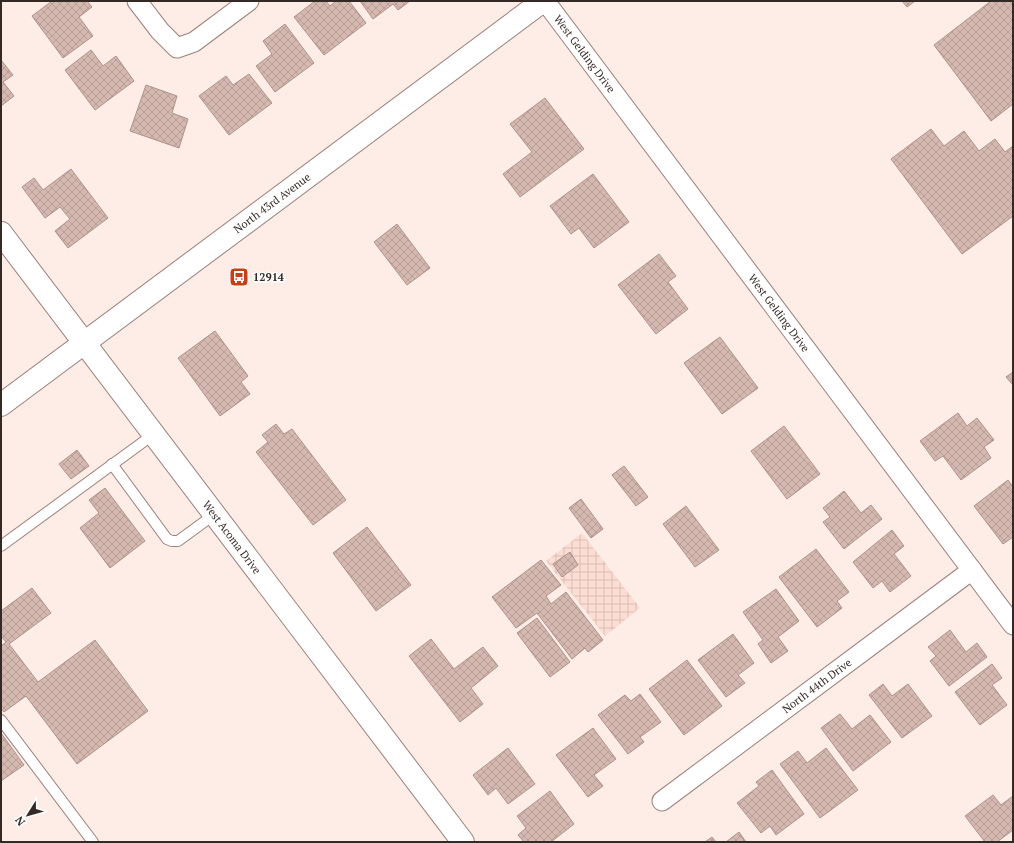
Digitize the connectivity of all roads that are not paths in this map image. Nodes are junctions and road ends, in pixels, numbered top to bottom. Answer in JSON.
{"nodes":[{"id":1,"x":137,"y":1,"type":"edge"},
{"id":2,"x":249,"y":1,"type":"edge"},
{"id":3,"x":544,"y":1,"type":"edge"},
{"id":4,"x":1,"y":233,"type":"edge"},
{"id":5,"x":85,"y":342,"type":"junction"},
{"id":6,"x":1,"y":405,"type":"edge"},
{"id":7,"x":154,"y":434,"type":"junction"},
{"id":8,"x":112,"y":464,"type":"junction"},
{"id":9,"x":215,"y":514,"type":"junction"},
{"id":10,"x":1,"y":546,"type":"edge"},
{"id":11,"x":972,"y":570,"type":"junction"},
{"id":12,"x":1013,"y":625,"type":"edge"},
{"id":13,"x":1,"y":720,"type":"edge"},
{"id":14,"x":662,"y":801,"type":"dead end"},
{"id":15,"x":93,"y":842,"type":"edge"},
{"id":16,"x":463,"y":842,"type":"edge"}],
"edges":[{"from":1,"to":2,"type":"street"},
{"from":3,"to":5,"type":"street","name":"North 43rd Avenue"},
{"from":3,"to":11,"type":"street","name":"West Gelding Drive"},
{"from":4,"to":5,"type":"street","name":"West Acoma Drive"},
{"from":5,"to":6,"type":"street","name":"North 43rd Avenue"},
{"from":5,"to":7,"type":"street","name":"West Acoma Drive"},
{"from":7,"to":8,"type":"lane"},
{"from":7,"to":9,"type":"street","name":"West Acoma Drive"},
{"from":8,"to":9,"type":"lane"},
{"from":8,"to":10,"type":"lane"},
{"from":9,"to":16,"type":"street","name":"West Acoma Drive"},
{"from":11,"to":12,"type":"street","name":"West Gelding Drive"},
{"from":11,"to":14,"type":"street","name":"North 44th Drive"},
{"from":13,"to":15,"type":"lane"}]}
